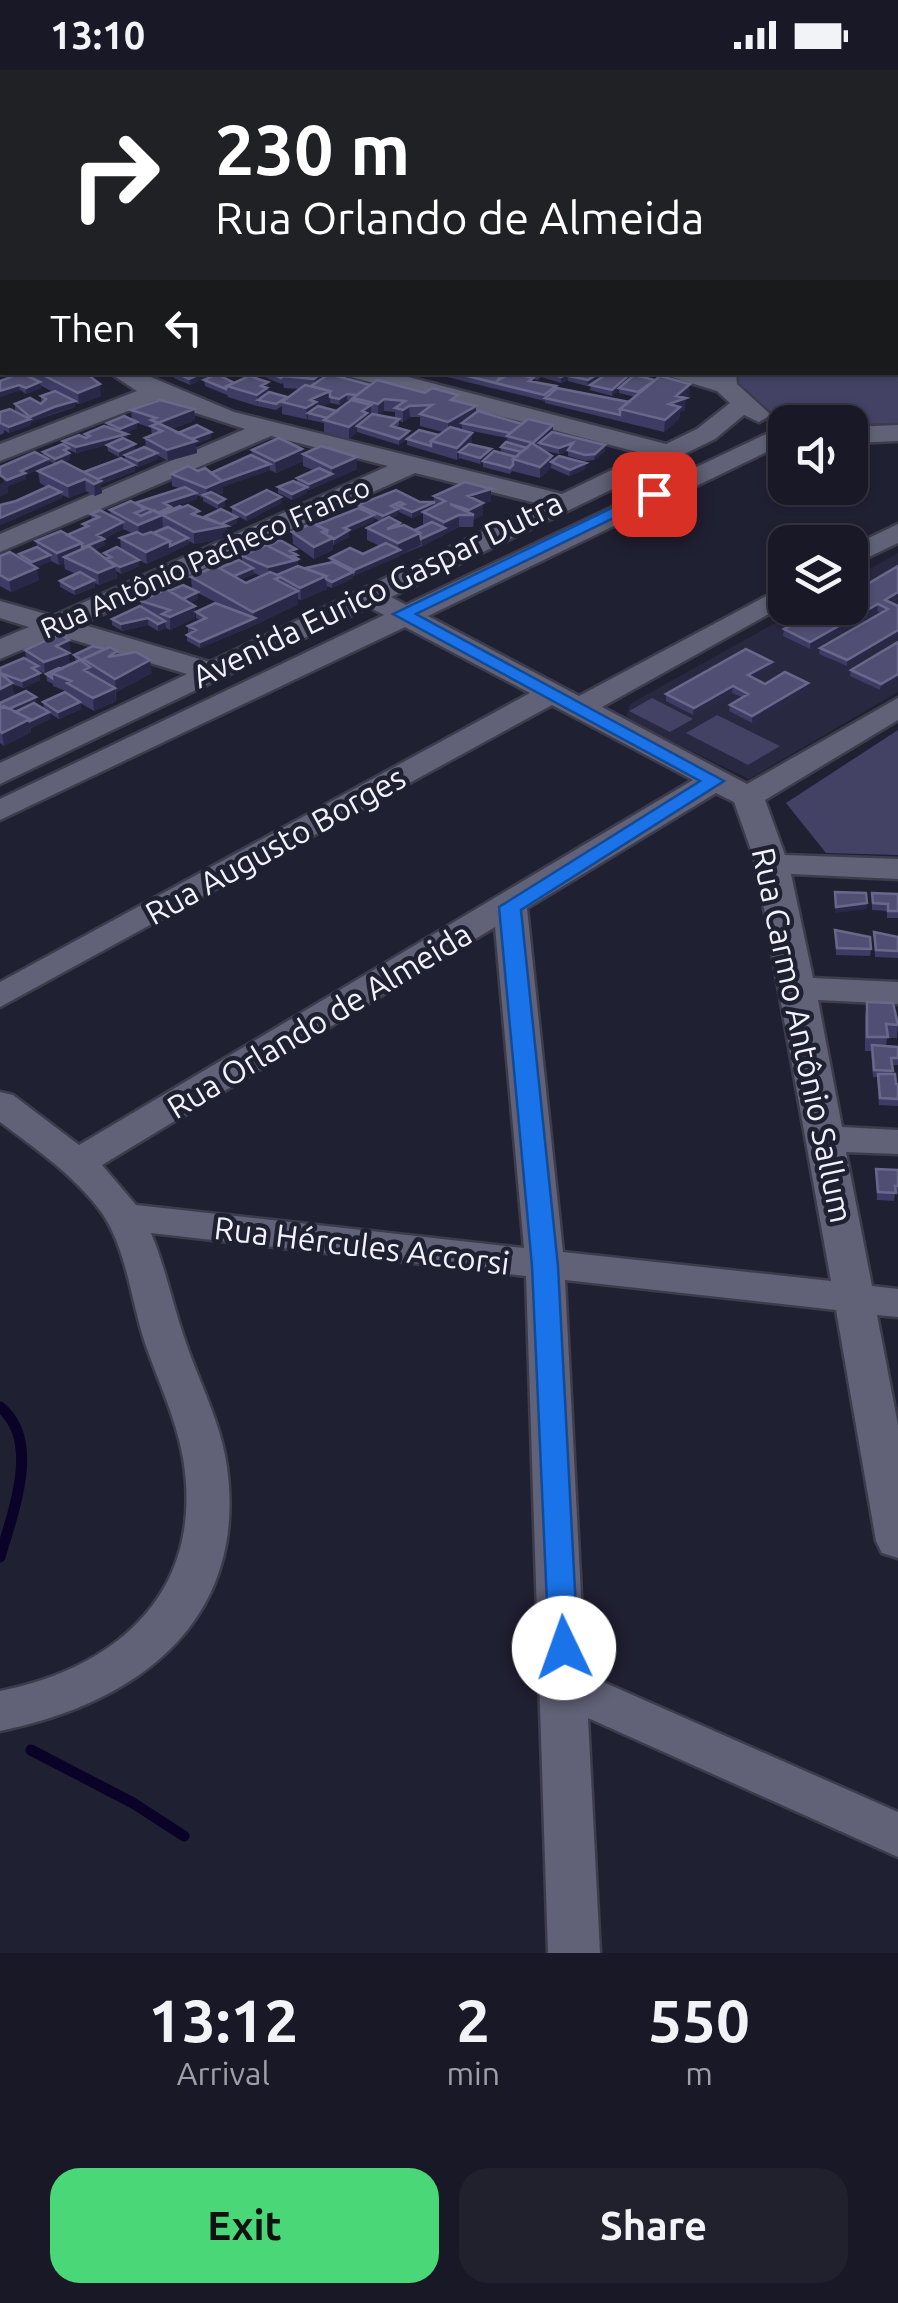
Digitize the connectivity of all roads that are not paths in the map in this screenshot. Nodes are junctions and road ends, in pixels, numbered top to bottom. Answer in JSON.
{"nodes":[{"id":1,"x":125,"y":375,"type":"edge"},
{"id":2,"x":371,"y":375,"type":"edge"},
{"id":3,"x":679,"y":375,"type":"edge"},
{"id":4,"x":730,"y":388,"type":"edge"},
{"id":5,"x":156,"y":392,"type":"junction"},
{"id":6,"x":768,"y":414,"type":"edge"},
{"id":7,"x":267,"y":429,"type":"junction"},
{"id":8,"x":898,"y":433,"type":"edge"},
{"id":9,"x":868,"y":434,"type":"edge"},
{"id":10,"x":768,"y":441,"type":"edge"},
{"id":11,"x":0,"y":452,"type":"edge"},
{"id":12,"x":669,"y":452,"type":"junction"},
{"id":13,"x":411,"y":465,"type":"junction"},
{"id":14,"x":564,"y":502,"type":"junction"},
{"id":15,"x":898,"y":532,"type":"edge"},
{"id":16,"x":0,"y":544,"type":"edge"},
{"id":17,"x":868,"y":548,"type":"edge"},
{"id":18,"x":369,"y":596,"type":"junction"},
{"id":19,"x":768,"y":602,"type":"edge"},
{"id":20,"x":0,"y":609,"type":"edge"},
{"id":21,"x":402,"y":614,"type":"junction"},
{"id":22,"x":53,"y":626,"type":"junction"},
{"id":23,"x":0,"y":650,"type":"edge"},
{"id":24,"x":212,"y":672,"type":"junction"},
{"id":25,"x":564,"y":702,"type":"junction"},
{"id":26,"x":898,"y":706,"type":"edge"},
{"id":27,"x":714,"y":781,"type":"junction"},
{"id":28,"x":4,"y":795,"type":"edge"},
{"id":29,"x":748,"y":796,"type":"junction"},
{"id":30,"x":772,"y":864,"type":"junction"},
{"id":31,"x":898,"y":869,"type":"edge"},
{"id":32,"x":510,"y":907,"type":"junction"},
{"id":33,"x":798,"y":988,"type":"junction"},
{"id":34,"x":898,"y":993,"type":"edge"},
{"id":35,"x":0,"y":996,"type":"edge"},
{"id":36,"x":0,"y":1104,"type":"edge"},
{"id":37,"x":827,"y":1138,"type":"junction"},
{"id":38,"x":898,"y":1142,"type":"edge"},
{"id":39,"x":77,"y":1163,"type":"junction"},
{"id":40,"x":124,"y":1217,"type":"junction"},
{"id":41,"x":545,"y":1266,"type":"junction"},
{"id":42,"x":858,"y":1300,"type":"junction"},
{"id":43,"x":898,"y":1304,"type":"edge"},
{"id":44,"x":898,"y":1541,"type":"edge"},
{"id":45,"x":565,"y":1686,"type":"junction"},
{"id":46,"x":0,"y":1711,"type":"edge"},
{"id":47,"x":898,"y":1834,"type":"edge"},
{"id":48,"x":574,"y":1953,"type":"edge"}],
"edges":[{"from":1,"to":5,"type":"street"},
{"from":2,"to":12,"type":"street"},
{"from":3,"to":4,"type":"street"},
{"from":4,"to":6,"type":"street"},
{"from":4,"to":12,"type":"street","name":"Avenida Eurico Gaspar Dutra"},
{"from":5,"to":7,"type":"street"},
{"from":5,"to":11,"type":"street"},
{"from":7,"to":13,"type":"street"},
{"from":7,"to":16,"type":"street"},
{"from":8,"to":9,"type":"street"},
{"from":10,"to":21,"type":"street","name":"Avenida Eurico Gaspar Dutra"},
{"from":12,"to":14,"type":"street","name":"Avenida Eurico Gaspar Dutra"},
{"from":13,"to":14,"type":"street"},
{"from":13,"to":22,"type":"street","name":"Rua Antônio Pacheco Franco"},
{"from":14,"to":18,"type":"street","name":"Avenida Eurico Gaspar Dutra"},
{"from":15,"to":17,"type":"street"},
{"from":18,"to":21,"type":"street"},
{"from":18,"to":24,"type":"street","name":"Avenida Eurico Gaspar Dutra"},
{"from":19,"to":25,"type":"street","name":"Rua Augusto Borges"},
{"from":20,"to":22,"type":"street"},
{"from":21,"to":25,"type":"street"},
{"from":21,"to":28,"type":"street","name":"Avenida Eurico Gaspar Dutra"},
{"from":22,"to":23,"type":"street","name":"Rua Antônio Pacheco Franco"},
{"from":22,"to":24,"type":"street"},
{"from":24,"to":28,"type":"street","name":"Avenida Eurico Gaspar Dutra"},
{"from":25,"to":27,"type":"street"},
{"from":25,"to":35,"type":"street","name":"Rua Augusto Borges"},
{"from":26,"to":29,"type":"street"},
{"from":27,"to":29,"type":"street"},
{"from":27,"to":32,"type":"street","name":"Rua Orlando de Almeida"},
{"from":29,"to":30,"type":"street","name":"Rua Carmo Antônio Sallum"},
{"from":30,"to":31,"type":"street"},
{"from":30,"to":33,"type":"street","name":"Rua Carmo Antônio Sallum"},
{"from":32,"to":39,"type":"street","name":"Rua Orlando de Almeida"},
{"from":32,"to":41,"type":"street"},
{"from":33,"to":34,"type":"street"},
{"from":33,"to":37,"type":"street","name":"Rua Carmo Antônio Sallum"},
{"from":36,"to":39,"type":"street"},
{"from":37,"to":38,"type":"street"},
{"from":37,"to":42,"type":"street","name":"Rua Carmo Antônio Sallum"},
{"from":39,"to":40,"type":"street"},
{"from":40,"to":41,"type":"street","name":"Rua Hércules Accorsi"},
{"from":40,"to":46,"type":"street"},
{"from":41,"to":42,"type":"street","name":"Rua Hércules Accorsi"},
{"from":41,"to":45,"type":"street"},
{"from":42,"to":43,"type":"street","name":"Rua Hércules Accorsi"},
{"from":42,"to":44,"type":"street","name":"Rua Carmo Antônio Sallum"},
{"from":45,"to":47,"type":"street"},
{"from":45,"to":48,"type":"street"}]}
